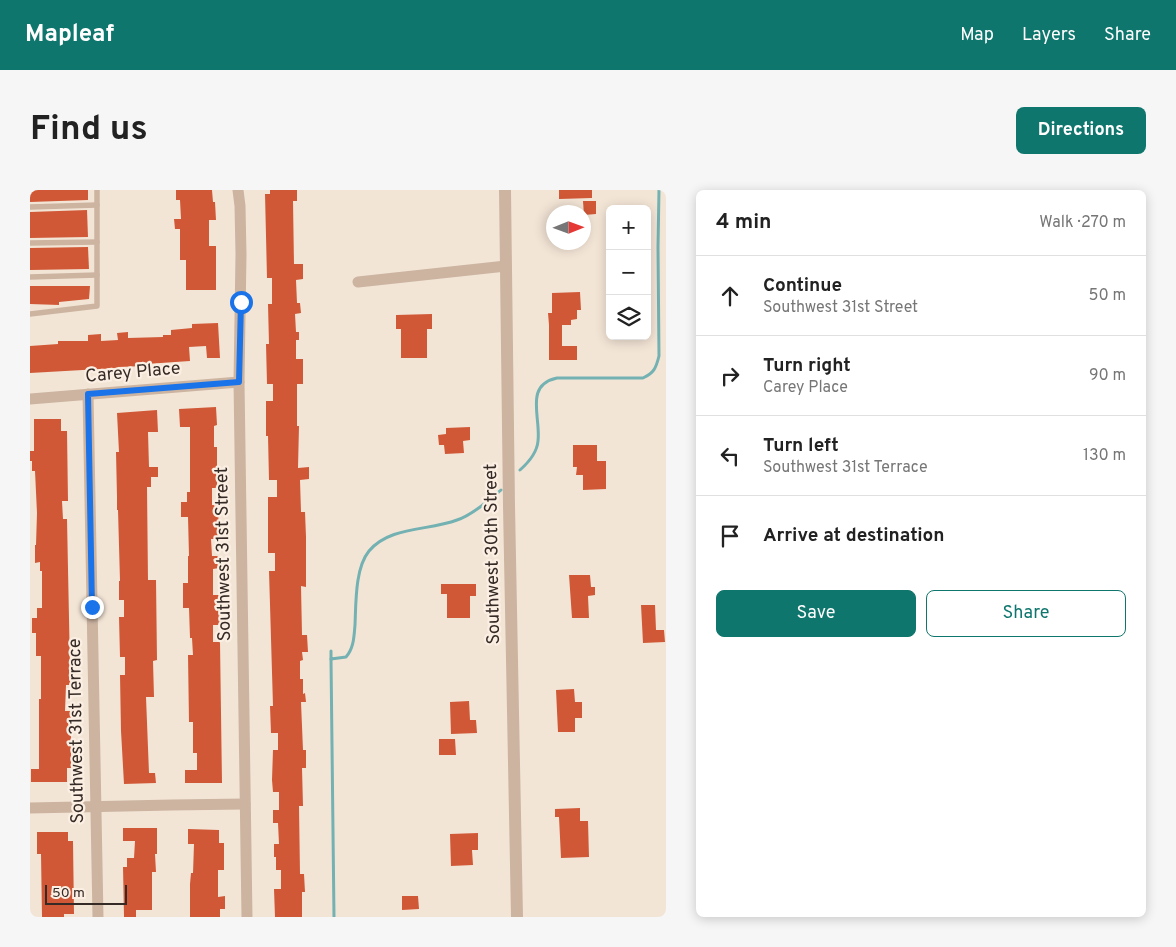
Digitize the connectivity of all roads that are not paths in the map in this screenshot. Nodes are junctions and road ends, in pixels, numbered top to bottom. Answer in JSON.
{"nodes":[{"id":1,"x":96,"y":190,"type":"edge"},
{"id":2,"x":238,"y":190,"type":"edge"},
{"id":3,"x":505,"y":190,"type":"edge"},
{"id":4,"x":97,"y":206,"type":"junction"},
{"id":5,"x":30,"y":207,"type":"edge"},
{"id":6,"x":97,"y":242,"type":"junction"},
{"id":7,"x":30,"y":243,"type":"edge"},
{"id":8,"x":506,"y":266,"type":"junction"},
{"id":9,"x":97,"y":275,"type":"junction"},
{"id":10,"x":30,"y":277,"type":"edge"},
{"id":11,"x":358,"y":282,"type":"dead end"},
{"id":12,"x":30,"y":314,"type":"edge"},
{"id":13,"x":239,"y":382,"type":"junction"},
{"id":14,"x":88,"y":394,"type":"junction"},
{"id":15,"x":30,"y":399,"type":"edge"},
{"id":16,"x":245,"y":804,"type":"junction"},
{"id":17,"x":96,"y":807,"type":"junction"},
{"id":18,"x":30,"y":808,"type":"edge"},
{"id":19,"x":98,"y":917,"type":"edge"},
{"id":20,"x":247,"y":917,"type":"edge"},
{"id":21,"x":517,"y":917,"type":"edge"}],
"edges":[{"from":1,"to":4,"type":"lane"},
{"from":2,"to":13,"type":"street","name":"Southwest 31st Street"},
{"from":3,"to":8,"type":"street","name":"Southwest 30th Street"},
{"from":4,"to":5,"type":"lane"},
{"from":4,"to":6,"type":"lane"},
{"from":6,"to":7,"type":"lane"},
{"from":6,"to":9,"type":"lane"},
{"from":8,"to":11,"type":"street"},
{"from":8,"to":21,"type":"street","name":"Southwest 30th Street"},
{"from":9,"to":10,"type":"lane"},
{"from":9,"to":12,"type":"lane"},
{"from":13,"to":14,"type":"street","name":"Carey Place"},
{"from":13,"to":16,"type":"street","name":"Southwest 31st Street"},
{"from":14,"to":15,"type":"street","name":"Carey Place"},
{"from":14,"to":17,"type":"street","name":"Southwest 31st Terrace"},
{"from":16,"to":17,"type":"street"},
{"from":16,"to":20,"type":"street","name":"Southwest 31st Street"},
{"from":17,"to":18,"type":"street"},
{"from":17,"to":19,"type":"street","name":"Southwest 31st Terrace"}]}
